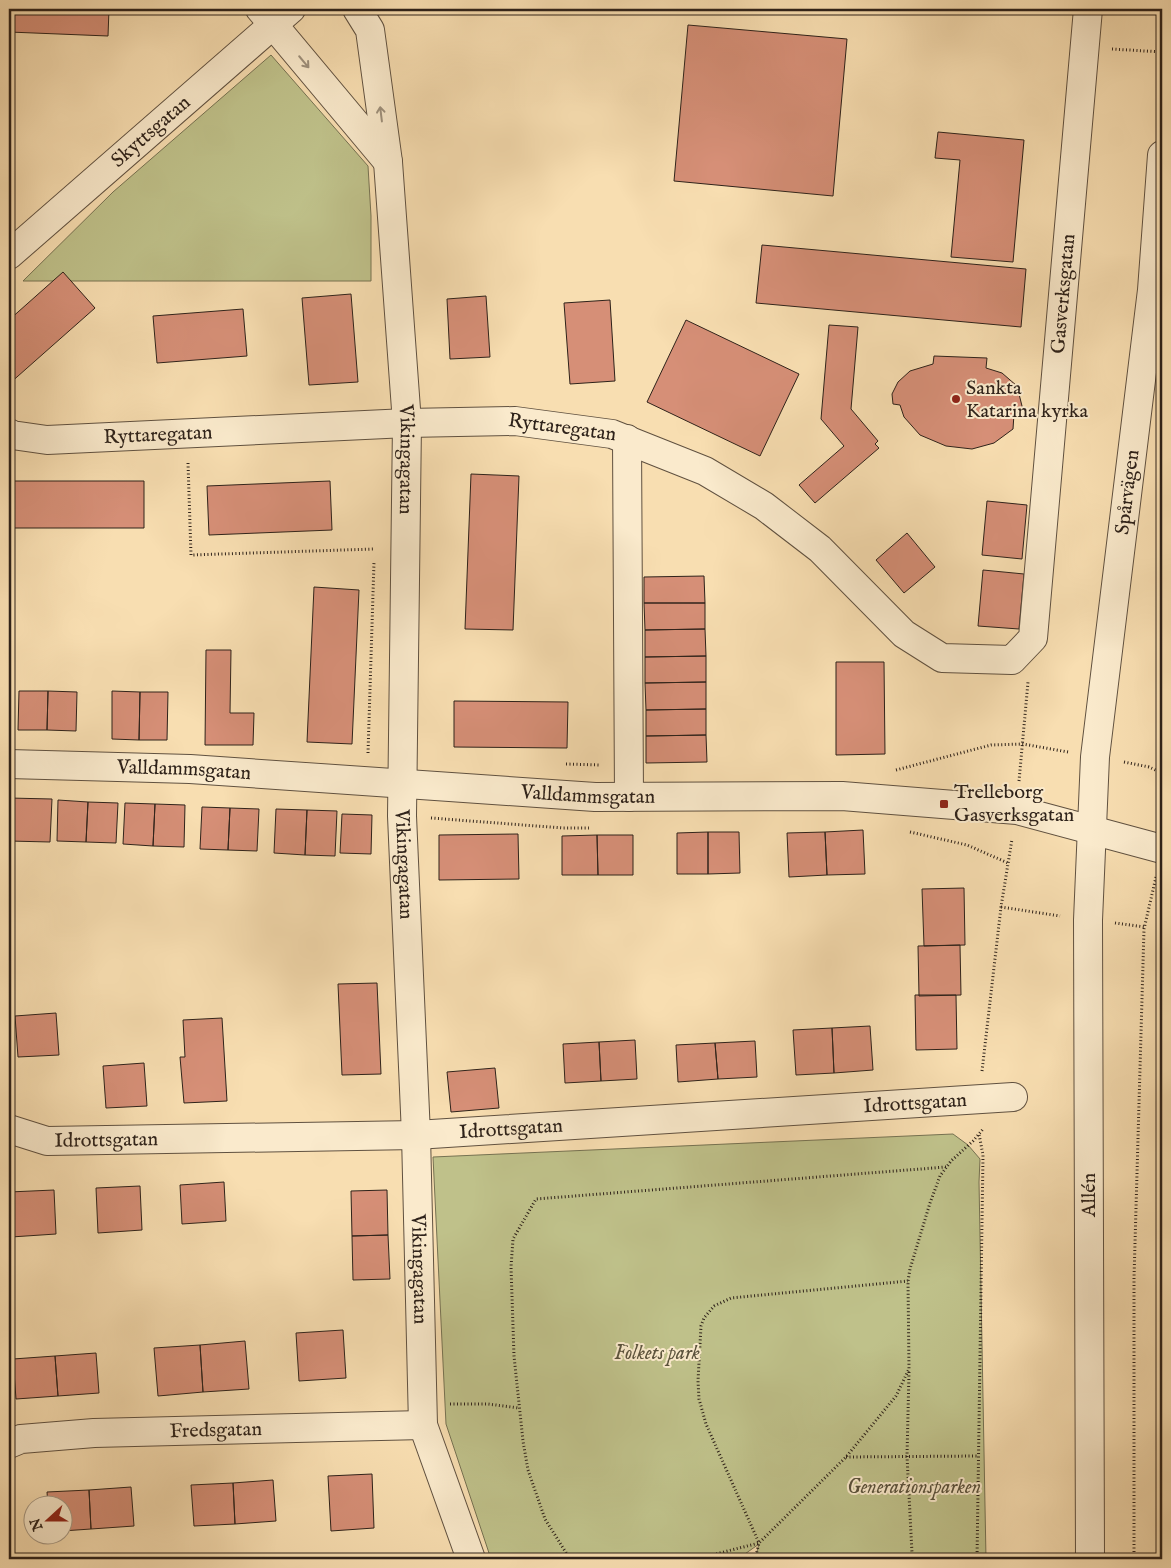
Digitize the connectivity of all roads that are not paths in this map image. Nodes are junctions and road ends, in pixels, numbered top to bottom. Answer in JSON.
{"nodes":[{"id":1,"x":357,"y":9,"type":"edge"},
{"id":2,"x":1088,"y":9,"type":"edge"},
{"id":3,"x":275,"y":14,"type":"edge"},
{"id":4,"x":1162,"y":155,"type":"edge"},
{"id":5,"x":388,"y":162,"type":"junction"},
{"id":6,"x":9,"y":255,"type":"edge"},
{"id":7,"x":1157,"y":289,"type":"edge"},
{"id":8,"x":408,"y":423,"type":"junction"},
{"id":9,"x":9,"y":433,"type":"edge"},
{"id":10,"x":627,"y":439,"type":"junction"},
{"id":11,"x":1032,"y":638,"type":"joint"},
{"id":12,"x":9,"y":764,"type":"edge"},
{"id":13,"x":401,"y":784,"type":"junction"},
{"id":14,"x":629,"y":797,"type":"junction"},
{"id":15,"x":1091,"y":830,"type":"junction"},
{"id":16,"x":1160,"y":860,"type":"edge"},
{"id":17,"x":1013,"y":1097,"type":"road end"},
{"id":18,"x":9,"y":1129,"type":"edge"},
{"id":19,"x":416,"y":1135,"type":"junction"},
{"id":20,"x":423,"y":1415,"type":"junction"},
{"id":21,"x":9,"y":1444,"type":"edge"},
{"id":22,"x":471,"y":1559,"type":"edge"},
{"id":23,"x":1090,"y":1559,"type":"edge"}],
"edges":[{"from":5,"to":1,"type":"street","name":"Vikingagatan","one_way":true},
{"from":2,"to":11,"type":"street","name":"Gasverksgatan"},
{"from":3,"to":5,"type":"street","one_way":true},
{"from":3,"to":6,"type":"street","name":"Skyttsgatan"},
{"from":4,"to":7,"type":"street","name":"Spårvägen"},
{"from":5,"to":8,"type":"street","name":"Vikingagatan"},
{"from":7,"to":15,"type":"street","name":"Spårvägen"},
{"from":8,"to":9,"type":"street","name":"Ryttaregatan"},
{"from":8,"to":10,"type":"street","name":"Ryttaregatan"},
{"from":8,"to":13,"type":"street","name":"Vikingagatan"},
{"from":10,"to":11,"type":"street","name":"Ryttaregatan"},
{"from":10,"to":14,"type":"street"},
{"from":12,"to":13,"type":"street","name":"Valldammsgatan"},
{"from":13,"to":14,"type":"street","name":"Valldammsgatan"},
{"from":13,"to":19,"type":"street","name":"Vikingagatan"},
{"from":14,"to":15,"type":"street","name":"Valldammsgatan"},
{"from":15,"to":16,"type":"street","name":"Valldammsgatan"},
{"from":15,"to":23,"type":"street","name":"Allén"},
{"from":17,"to":19,"type":"street","name":"Idrottsgatan"},
{"from":18,"to":19,"type":"street","name":"Idrottsgatan"},
{"from":19,"to":20,"type":"street","name":"Vikingagatan"},
{"from":20,"to":21,"type":"street","name":"Fredsgatan"},
{"from":20,"to":22,"type":"street","name":"Vikingagatan"}]}
